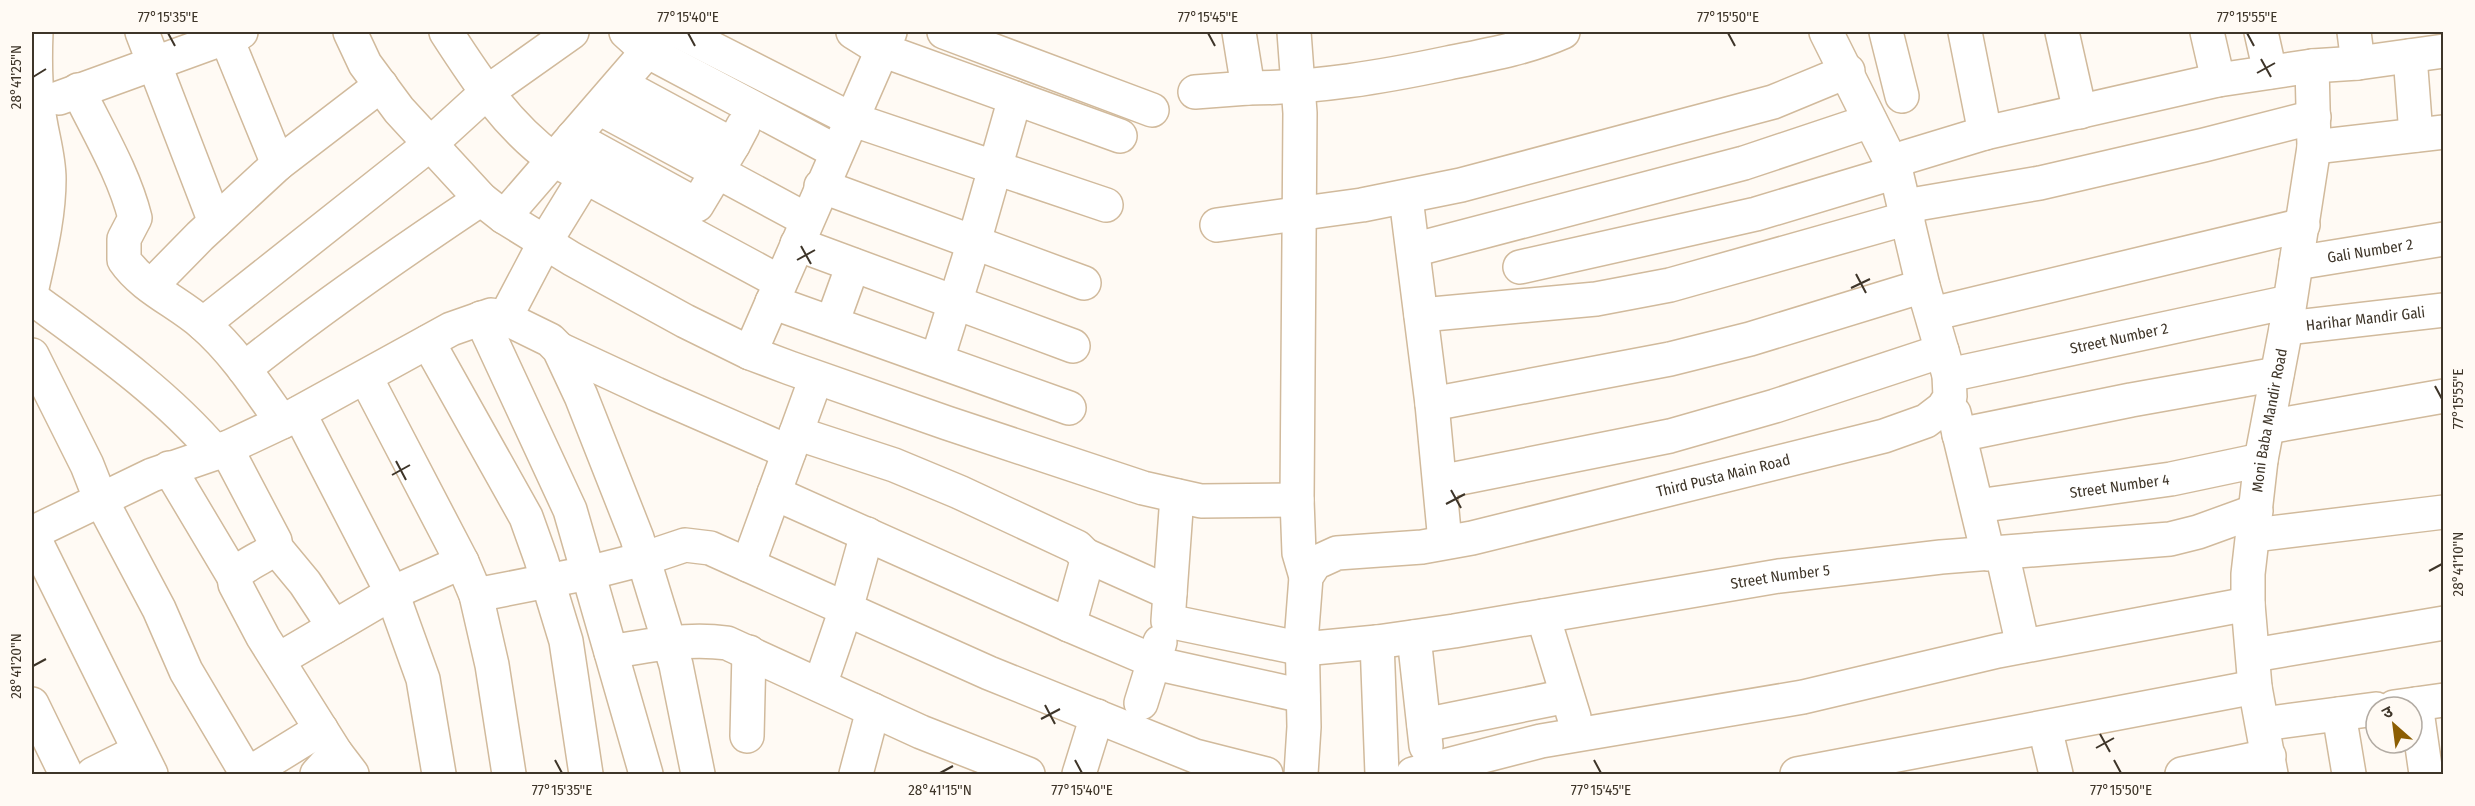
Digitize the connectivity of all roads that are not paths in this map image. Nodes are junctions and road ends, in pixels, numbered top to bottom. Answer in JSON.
{"nodes":[{"id":1,"x":36,"y":32,"type":"edge"},
{"id":2,"x":142,"y":32,"type":"edge"},
{"id":3,"x":350,"y":32,"type":"edge"},
{"id":4,"x":446,"y":32,"type":"edge"},
{"id":5,"x":572,"y":32,"type":"edge"},
{"id":6,"x":680,"y":32,"type":"edge"},
{"id":7,"x":853,"y":32,"type":"edge"},
{"id":8,"x":944,"y":32,"type":"edge"},
{"id":9,"x":1239,"y":32,"type":"edge"},
{"id":10,"x":1294,"y":32,"type":"edge"},
{"id":11,"x":1563,"y":32,"type":"edge"},
{"id":12,"x":1826,"y":32,"type":"edge"},
{"id":13,"x":1886,"y":32,"type":"edge"},
{"id":14,"x":1965,"y":32,"type":"edge"},
{"id":15,"x":2062,"y":32,"type":"edge"},
{"id":16,"x":2206,"y":32,"type":"edge"},
{"id":17,"x":2261,"y":32,"type":"edge"},
{"id":18,"x":230,"y":33,"type":"edge"},
{"id":19,"x":646,"y":38,"type":"edge"},
{"id":20,"x":886,"y":41,"type":"edge"},
{"id":21,"x":536,"y":42,"type":"edge"},
{"id":22,"x":2356,"y":47,"type":"edge"},
{"id":23,"x":2444,"y":51,"type":"edge"},
{"id":24,"x":2410,"y":56,"type":"junction"},
{"id":25,"x":156,"y":63,"type":"junction"},
{"id":26,"x":2312,"y":66,"type":"junction"},
{"id":27,"x":1848,"y":71,"type":"junction"},
{"id":28,"x":2270,"y":72,"type":"junction"},
{"id":29,"x":767,"y":76,"type":"junction"},
{"id":30,"x":2218,"y":80,"type":"junction"},
{"id":31,"x":620,"y":84,"type":"junction"},
{"id":32,"x":381,"y":85,"type":"junction"},
{"id":33,"x":1248,"y":88,"type":"junction"},
{"id":34,"x":1298,"y":88,"type":"junction"},
{"id":35,"x":78,"y":90,"type":"junction"},
{"id":36,"x":1195,"y":92,"type":"dead end"},
{"id":37,"x":486,"y":93,"type":"junction"},
{"id":38,"x":1902,"y":96,"type":"dead end"},
{"id":39,"x":1015,"y":98,"type":"junction"},
{"id":40,"x":35,"y":107,"type":"edge"},
{"id":41,"x":753,"y":107,"type":"junction"},
{"id":42,"x":599,"y":108,"type":"junction"},
{"id":43,"x":1152,"y":110,"type":"dead end"},
{"id":44,"x":2080,"y":112,"type":"junction"},
{"id":45,"x":852,"y":119,"type":"junction"},
{"id":46,"x":1870,"y":121,"type":"junction"},
{"id":47,"x":2314,"y":132,"type":"junction"},
{"id":48,"x":1985,"y":133,"type":"junction"},
{"id":49,"x":2430,"y":134,"type":"edge"},
{"id":50,"x":1120,"y":136,"type":"dead end"},
{"id":51,"x":429,"y":145,"type":"junction"},
{"id":52,"x":563,"y":148,"type":"junction"},
{"id":53,"x":837,"y":152,"type":"junction"},
{"id":54,"x":725,"y":158,"type":"junction"},
{"id":55,"x":278,"y":164,"type":"junction"},
{"id":56,"x":995,"y":168,"type":"junction"},
{"id":57,"x":1896,"y":172,"type":"junction"},
{"id":58,"x":585,"y":177,"type":"junction"},
{"id":59,"x":821,"y":186,"type":"junction"},
{"id":60,"x":1406,"y":198,"type":"junction"},
{"id":61,"x":1106,"y":205,"type":"dead end"},
{"id":62,"x":493,"y":208,"type":"junction"},
{"id":63,"x":1906,"y":212,"type":"junction"},
{"id":64,"x":1299,"y":214,"type":"junction"},
{"id":65,"x":215,"y":222,"type":"junction"},
{"id":66,"x":1217,"y":225,"type":"dead end"},
{"id":67,"x":2303,"y":225,"type":"junction"},
{"id":68,"x":802,"y":232,"type":"junction"},
{"id":69,"x":2444,"y":239,"type":"edge"},
{"id":70,"x":545,"y":242,"type":"junction"},
{"id":71,"x":974,"y":242,"type":"junction"},
{"id":72,"x":36,"y":250,"type":"edge"},
{"id":73,"x":1413,"y":250,"type":"junction"},
{"id":74,"x":2296,"y":264,"type":"junction"},
{"id":75,"x":854,"y":265,"type":"junction"},
{"id":76,"x":1520,"y":267,"type":"dead end"},
{"id":77,"x":1084,"y":283,"type":"dead end"},
{"id":78,"x":152,"y":286,"type":"junction"},
{"id":79,"x":32,"y":288,"type":"edge"},
{"id":80,"x":776,"y":292,"type":"junction"},
{"id":81,"x":32,"y":298,"type":"edge"},
{"id":82,"x":1928,"y":300,"type":"junction"},
{"id":83,"x":955,"y":302,"type":"junction"},
{"id":84,"x":2444,"y":310,"type":"edge"},
{"id":85,"x":1421,"y":315,"type":"junction"},
{"id":86,"x":2287,"y":315,"type":"junction"},
{"id":87,"x":493,"y":318,"type":"junction"},
{"id":88,"x":832,"y":323,"type":"junction"},
{"id":89,"x":203,"y":324,"type":"junction"},
{"id":90,"x":428,"y":342,"type":"junction"},
{"id":91,"x":1073,"y":346,"type":"dead end"},
{"id":92,"x":559,"y":349,"type":"junction"},
{"id":93,"x":750,"y":353,"type":"junction"},
{"id":94,"x":32,"y":359,"type":"edge"},
{"id":95,"x":937,"y":360,"type":"junction"},
{"id":96,"x":244,"y":369,"type":"junction"},
{"id":97,"x":1947,"y":374,"type":"junction"},
{"id":98,"x":2277,"y":374,"type":"junction"},
{"id":99,"x":366,"y":378,"type":"junction"},
{"id":100,"x":816,"y":378,"type":"junction"},
{"id":101,"x":2444,"y":396,"type":"edge"},
{"id":102,"x":1432,"y":404,"type":"junction"},
{"id":103,"x":1070,"y":408,"type":"dead end"},
{"id":104,"x":291,"y":418,"type":"junction"},
{"id":105,"x":2268,"y":427,"type":"junction"},
{"id":106,"x":1959,"y":435,"type":"junction"},
{"id":107,"x":793,"y":443,"type":"junction"},
{"id":108,"x":221,"y":450,"type":"junction"},
{"id":109,"x":2261,"y":460,"type":"junction"},
{"id":110,"x":169,"y":468,"type":"junction"},
{"id":111,"x":1440,"y":482,"type":"junction"},
{"id":112,"x":774,"y":493,"type":"junction"},
{"id":113,"x":1177,"y":496,"type":"junction"},
{"id":114,"x":100,"y":498,"type":"junction"},
{"id":115,"x":1297,"y":500,"type":"junction"},
{"id":116,"x":1977,"y":506,"type":"junction"},
{"id":117,"x":2444,"y":512,"type":"edge"},
{"id":118,"x":2255,"y":523,"type":"junction"},
{"id":119,"x":32,"y":533,"type":"edge"},
{"id":120,"x":867,"y":534,"type":"junction"},
{"id":121,"x":1445,"y":543,"type":"junction"},
{"id":122,"x":276,"y":548,"type":"junction"},
{"id":123,"x":1995,"y":553,"type":"junction"},
{"id":124,"x":1085,"y":555,"type":"junction"},
{"id":125,"x":643,"y":559,"type":"junction"},
{"id":126,"x":462,"y":562,"type":"junction"},
{"id":127,"x":748,"y":565,"type":"junction"},
{"id":128,"x":588,"y":573,"type":"junction"},
{"id":129,"x":234,"y":577,"type":"junction"},
{"id":130,"x":1306,"y":577,"type":"junction"},
{"id":131,"x":548,"y":581,"type":"junction"},
{"id":132,"x":392,"y":593,"type":"junction"},
{"id":133,"x":476,"y":595,"type":"junction"},
{"id":134,"x":2248,"y":604,"type":"junction"},
{"id":135,"x":1169,"y":607,"type":"junction"},
{"id":136,"x":846,"y":609,"type":"junction"},
{"id":137,"x":1544,"y":616,"type":"junction"},
{"id":138,"x":2444,"y":623,"type":"edge"},
{"id":139,"x":1069,"y":625,"type":"junction"},
{"id":140,"x":334,"y":627,"type":"junction"},
{"id":141,"x":1414,"y":637,"type":"junction"},
{"id":142,"x":669,"y":642,"type":"junction"},
{"id":143,"x":1377,"y":642,"type":"junction"},
{"id":144,"x":2023,"y":646,"type":"junction"},
{"id":145,"x":609,"y":647,"type":"junction"},
{"id":146,"x":1303,"y":649,"type":"junction"},
{"id":147,"x":749,"y":652,"type":"junction"},
{"id":148,"x":568,"y":653,"type":"junction"},
{"id":149,"x":278,"y":660,"type":"junction"},
{"id":150,"x":1153,"y":661,"type":"junction"},
{"id":151,"x":2254,"y":671,"type":"junction"},
{"id":152,"x":820,"y":686,"type":"junction"},
{"id":153,"x":1304,"y":696,"type":"junction"},
{"id":154,"x":1567,"y":696,"type":"junction"},
{"id":155,"x":1141,"y":703,"type":"dead end"},
{"id":156,"x":32,"y":704,"type":"edge"},
{"id":157,"x":873,"y":710,"type":"junction"},
{"id":158,"x":2364,"y":711,"type":"edge"},
{"id":159,"x":2339,"y":714,"type":"junction"},
{"id":160,"x":1097,"y":716,"type":"junction"},
{"id":161,"x":2263,"y":724,"type":"junction"},
{"id":162,"x":1424,"y":726,"type":"junction"},
{"id":163,"x":2045,"y":728,"type":"junction"},
{"id":164,"x":1579,"y":734,"type":"junction"},
{"id":165,"x":747,"y":736,"type":"dead end"},
{"id":166,"x":2424,"y":755,"type":"edge"},
{"id":167,"x":332,"y":758,"type":"edge"},
{"id":168,"x":145,"y":763,"type":"edge"},
{"id":169,"x":2270,"y":765,"type":"edge"},
{"id":170,"x":1421,"y":772,"type":"edge"},
{"id":171,"x":66,"y":774,"type":"edge"},
{"id":172,"x":93,"y":774,"type":"edge"},
{"id":173,"x":248,"y":774,"type":"edge"},
{"id":174,"x":439,"y":774,"type":"edge"},
{"id":175,"x":509,"y":774,"type":"edge"},
{"id":176,"x":586,"y":774,"type":"edge"},
{"id":177,"x":646,"y":774,"type":"edge"},
{"id":178,"x":698,"y":774,"type":"edge"},
{"id":179,"x":856,"y":774,"type":"edge"},
{"id":180,"x":1028,"y":774,"type":"edge"},
{"id":181,"x":1079,"y":774,"type":"edge"},
{"id":182,"x":1266,"y":774,"type":"edge"},
{"id":183,"x":1301,"y":774,"type":"edge"},
{"id":184,"x":1382,"y":774,"type":"edge"},
{"id":185,"x":1797,"y":774,"type":"edge"},
{"id":186,"x":2056,"y":774,"type":"edge"},
{"id":187,"x":2182,"y":774,"type":"edge"},
{"id":188,"x":2349,"y":774,"type":"edge"},
{"id":189,"x":2426,"y":774,"type":"edge"}],
"edges":[{"from":1,"to":40,"type":"street"},
{"from":2,"to":25,"type":"street"},
{"from":3,"to":32,"type":"street"},
{"from":4,"to":37,"type":"street"},
{"from":5,"to":21,"type":"street"},
{"from":6,"to":29,"type":"street"},
{"from":7,"to":20,"type":"street"},
{"from":8,"to":43,"type":"street"},
{"from":9,"to":33,"type":"street"},
{"from":10,"to":34,"type":"street"},
{"from":11,"to":34,"type":"street"},
{"from":12,"to":27,"type":"street"},
{"from":13,"to":38,"type":"street"},
{"from":14,"to":48,"type":"street"},
{"from":15,"to":44,"type":"street"},
{"from":16,"to":30,"type":"street"},
{"from":17,"to":28,"type":"street"},
{"from":18,"to":25,"type":"street"},
{"from":18,"to":55,"type":"street"},
{"from":19,"to":31,"type":"street"},
{"from":19,"to":41,"type":"street"},
{"from":20,"to":39,"type":"street"},
{"from":20,"to":45,"type":"street"},
{"from":21,"to":37,"type":"street"},
{"from":22,"to":24,"type":"street"},
{"from":22,"to":26,"type":"street"},
{"from":23,"to":24,"type":"street"},
{"from":24,"to":49,"type":"street"},
{"from":25,"to":35,"type":"street"},
{"from":25,"to":65,"type":"street"},
{"from":26,"to":28,"type":"street"},
{"from":26,"to":47,"type":"street","name":"Moni Baba Mandir Road"},
{"from":27,"to":46,"type":"street"},
{"from":27,"to":60,"type":"street"},
{"from":28,"to":30,"type":"street"},
{"from":29,"to":41,"type":"street"},
{"from":29,"to":45,"type":"street"},
{"from":30,"to":44,"type":"street"},
{"from":31,"to":42,"type":"street"},
{"from":31,"to":54,"type":"street"},
{"from":32,"to":51,"type":"street"},
{"from":32,"to":55,"type":"street"},
{"from":33,"to":34,"type":"street"},
{"from":33,"to":36,"type":"street"},
{"from":34,"to":64,"type":"street"},
{"from":35,"to":40,"type":"street"},
{"from":35,"to":78,"type":"street"},
{"from":37,"to":51,"type":"street"},
{"from":37,"to":52,"type":"street"},
{"from":39,"to":50,"type":"street"},
{"from":39,"to":56,"type":"street"},
{"from":40,"to":72,"type":"street"},
{"from":41,"to":53,"type":"street"},
{"from":41,"to":54,"type":"street"},
{"from":42,"to":52,"type":"street"},
{"from":42,"to":54,"type":"street"},
{"from":44,"to":48,"type":"street"},
{"from":45,"to":53,"type":"street"},
{"from":45,"to":56,"type":"street"},
{"from":46,"to":57,"type":"street"},
{"from":46,"to":73,"type":"street"},
{"from":47,"to":49,"type":"street"},
{"from":47,"to":63,"type":"street"},
{"from":47,"to":67,"type":"street","name":"Moni Baba Mandir Road"},
{"from":48,"to":57,"type":"street"},
{"from":51,"to":62,"type":"street"},
{"from":51,"to":89,"type":"street"},
{"from":52,"to":54,"type":"street"},
{"from":52,"to":58,"type":"street"},
{"from":52,"to":62,"type":"street"},
{"from":53,"to":59,"type":"street"},
{"from":54,"to":68,"type":"street"},
{"from":55,"to":65,"type":"street"},
{"from":56,"to":61,"type":"street"},
{"from":56,"to":71,"type":"street"},
{"from":57,"to":63,"type":"street"},
{"from":57,"to":76,"type":"street"},
{"from":58,"to":70,"type":"street"},
{"from":58,"to":80,"type":"street"},
{"from":59,"to":68,"type":"street"},
{"from":59,"to":71,"type":"street"},
{"from":60,"to":64,"type":"street"},
{"from":60,"to":73,"type":"street"},
{"from":62,"to":70,"type":"street"},
{"from":62,"to":96,"type":"street"},
{"from":63,"to":82,"type":"street"},
{"from":63,"to":85,"type":"street"},
{"from":64,"to":66,"type":"street"},
{"from":64,"to":115,"type":"street"},
{"from":65,"to":78,"type":"street"},
{"from":67,"to":74,"type":"street","name":"Moni Baba Mandir Road"},
{"from":67,"to":82,"type":"street"},
{"from":68,"to":75,"type":"street"},
{"from":68,"to":80,"type":"street"},
{"from":69,"to":74,"type":"street","name":"Gali Number 2"},
{"from":70,"to":87,"type":"street"},
{"from":70,"to":93,"type":"street"},
{"from":71,"to":77,"type":"street"},
{"from":71,"to":83,"type":"street"},
{"from":72,"to":79,"type":"street"},
{"from":73,"to":85,"type":"street"},
{"from":74,"to":86,"type":"street","name":"Moni Baba Mandir Road"},
{"from":75,"to":83,"type":"street"},
{"from":75,"to":88,"type":"street"},
{"from":78,"to":89,"type":"street"},
{"from":80,"to":88,"type":"street"},
{"from":80,"to":93,"type":"street"},
{"from":81,"to":108,"type":"street"},
{"from":82,"to":97,"type":"street"},
{"from":82,"to":102,"type":"street"},
{"from":83,"to":91,"type":"street"},
{"from":83,"to":95,"type":"street"},
{"from":84,"to":86,"type":"street","name":"Harihar Mandir Gali"},
{"from":85,"to":102,"type":"street"},
{"from":86,"to":97,"type":"street","name":"Street Number 2"},
{"from":86,"to":98,"type":"street","name":"Moni Baba Mandir Road"},
{"from":87,"to":90,"type":"street"},
{"from":87,"to":92,"type":"street","name":"Street Number 5"},
{"from":87,"to":128,"type":"street"},
{"from":88,"to":95,"type":"street"},
{"from":89,"to":96,"type":"street"},
{"from":90,"to":99,"type":"street"},
{"from":90,"to":131,"type":"street"},
{"from":92,"to":107,"type":"street","name":"Street Number 5"},
{"from":92,"to":125,"type":"street"},
{"from":93,"to":100,"type":"street"},
{"from":94,"to":114,"type":"street"},
{"from":95,"to":103,"type":"street"},
{"from":96,"to":104,"type":"street"},
{"from":97,"to":106,"type":"street"},
{"from":97,"to":111,"type":"street","name":"Street Number 2"},
{"from":97,"to":121,"type":"street","name":"Third Pusta Main Road"},
{"from":98,"to":105,"type":"street","name":"Moni Baba Mandir Road"},
{"from":98,"to":106,"type":"street"},
{"from":99,"to":104,"type":"street"},
{"from":99,"to":126,"type":"street"},
{"from":100,"to":107,"type":"street"},
{"from":100,"to":113,"type":"street"},
{"from":101,"to":105,"type":"street"},
{"from":102,"to":111,"type":"street"},
{"from":104,"to":108,"type":"street"},
{"from":104,"to":132,"type":"street"},
{"from":105,"to":109,"type":"street","name":"Moni Baba Mandir Road"},
{"from":106,"to":116,"type":"street"},
{"from":107,"to":112,"type":"street"},
{"from":107,"to":124,"type":"street","name":"Street Number 5"},
{"from":108,"to":110,"type":"street"},
{"from":108,"to":122,"type":"street"},
{"from":109,"to":116,"type":"street","name":"Street Number 4"},
{"from":109,"to":118,"type":"street","name":"Moni Baba Mandir Road"},
{"from":110,"to":114,"type":"street"},
{"from":110,"to":129,"type":"street"},
{"from":111,"to":121,"type":"street"},
{"from":112,"to":120,"type":"street"},
{"from":112,"to":127,"type":"street"},
{"from":113,"to":115,"type":"street"},
{"from":113,"to":135,"type":"street"},
{"from":114,"to":119,"type":"street"},
{"from":114,"to":173,"type":"street"},
{"from":115,"to":130,"type":"street"},
{"from":116,"to":123,"type":"street"},
{"from":117,"to":118,"type":"street","name":"Street Number 5"},
{"from":118,"to":123,"type":"street","name":"Street Number 5"},
{"from":118,"to":134,"type":"street","name":"Moni Baba Mandir Road"},
{"from":119,"to":168,"type":"street"},
{"from":120,"to":136,"type":"street"},
{"from":120,"to":139,"type":"street"},
{"from":121,"to":130,"type":"street","name":"Third Pusta Main Road"},
{"from":122,"to":129,"type":"street"},
{"from":122,"to":140,"type":"street"},
{"from":123,"to":137,"type":"street","name":"Street Number 5"},
{"from":123,"to":144,"type":"street"},
{"from":124,"to":135,"type":"street","name":"Street Number 5"},
{"from":124,"to":139,"type":"street"},
{"from":125,"to":127,"type":"street"},
{"from":125,"to":128,"type":"street"},
{"from":125,"to":142,"type":"street"},
{"from":126,"to":132,"type":"street"},
{"from":126,"to":133,"type":"street"},
{"from":127,"to":136,"type":"street"},
{"from":128,"to":131,"type":"street"},
{"from":128,"to":145,"type":"street"},
{"from":129,"to":149,"type":"street"},
{"from":130,"to":146,"type":"street"},
{"from":131,"to":133,"type":"street"},
{"from":131,"to":148,"type":"street"},
{"from":132,"to":140,"type":"street"},
{"from":132,"to":174,"type":"street"},
{"from":133,"to":175,"type":"street"},
{"from":134,"to":144,"type":"street"},
{"from":134,"to":151,"type":"street","name":"Moni Baba Mandir Road"},
{"from":135,"to":146,"type":"street","name":"Street Number 5"},
{"from":135,"to":150,"type":"street"},
{"from":136,"to":152,"type":"street"},
{"from":136,"to":160,"type":"street"},
{"from":137,"to":141,"type":"street","name":"Street Number 5"},
{"from":137,"to":154,"type":"street"},
{"from":138,"to":151,"type":"street"},
{"from":139,"to":150,"type":"street"},
{"from":140,"to":149,"type":"street"},
{"from":141,"to":143,"type":"street","name":"Street Number 5"},
{"from":141,"to":162,"type":"street"},
{"from":142,"to":145,"type":"street"},
{"from":142,"to":147,"type":"street"},
{"from":142,"to":178,"type":"street"},
{"from":143,"to":146,"type":"street","name":"Street Number 5"},
{"from":143,"to":184,"type":"street"},
{"from":144,"to":164,"type":"street"},
{"from":145,"to":148,"type":"street"},
{"from":145,"to":177,"type":"street"},
{"from":146,"to":153,"type":"street"},
{"from":147,"to":152,"type":"street"},
{"from":147,"to":165,"type":"street"},
{"from":148,"to":176,"type":"street"},
{"from":149,"to":167,"type":"street"},
{"from":150,"to":153,"type":"street"},
{"from":150,"to":155,"type":"street"},
{"from":151,"to":161,"type":"street","name":"Moni Baba Mandir Road"},
{"from":151,"to":163,"type":"street"},
{"from":152,"to":157,"type":"street"},
{"from":153,"to":183,"type":"street"},
{"from":154,"to":162,"type":"street"},
{"from":154,"to":164,"type":"street"},
{"from":156,"to":171,"type":"street"},
{"from":157,"to":179,"type":"street"},
{"from":157,"to":180,"type":"street"},
{"from":158,"to":159,"type":"street"},
{"from":159,"to":161,"type":"street"},
{"from":159,"to":188,"type":"street"},
{"from":160,"to":181,"type":"street"},
{"from":160,"to":182,"type":"street"},
{"from":161,"to":169,"type":"street","name":"Moni Baba Mandir Road"},
{"from":162,"to":170,"type":"street"},
{"from":163,"to":185,"type":"street"},
{"from":163,"to":186,"type":"street"},
{"from":164,"to":170,"type":"street"},
{"from":166,"to":189,"type":"street"},
{"from":167,"to":173,"type":"street"},
{"from":168,"to":172,"type":"street"},
{"from":169,"to":187,"type":"street"}]}
